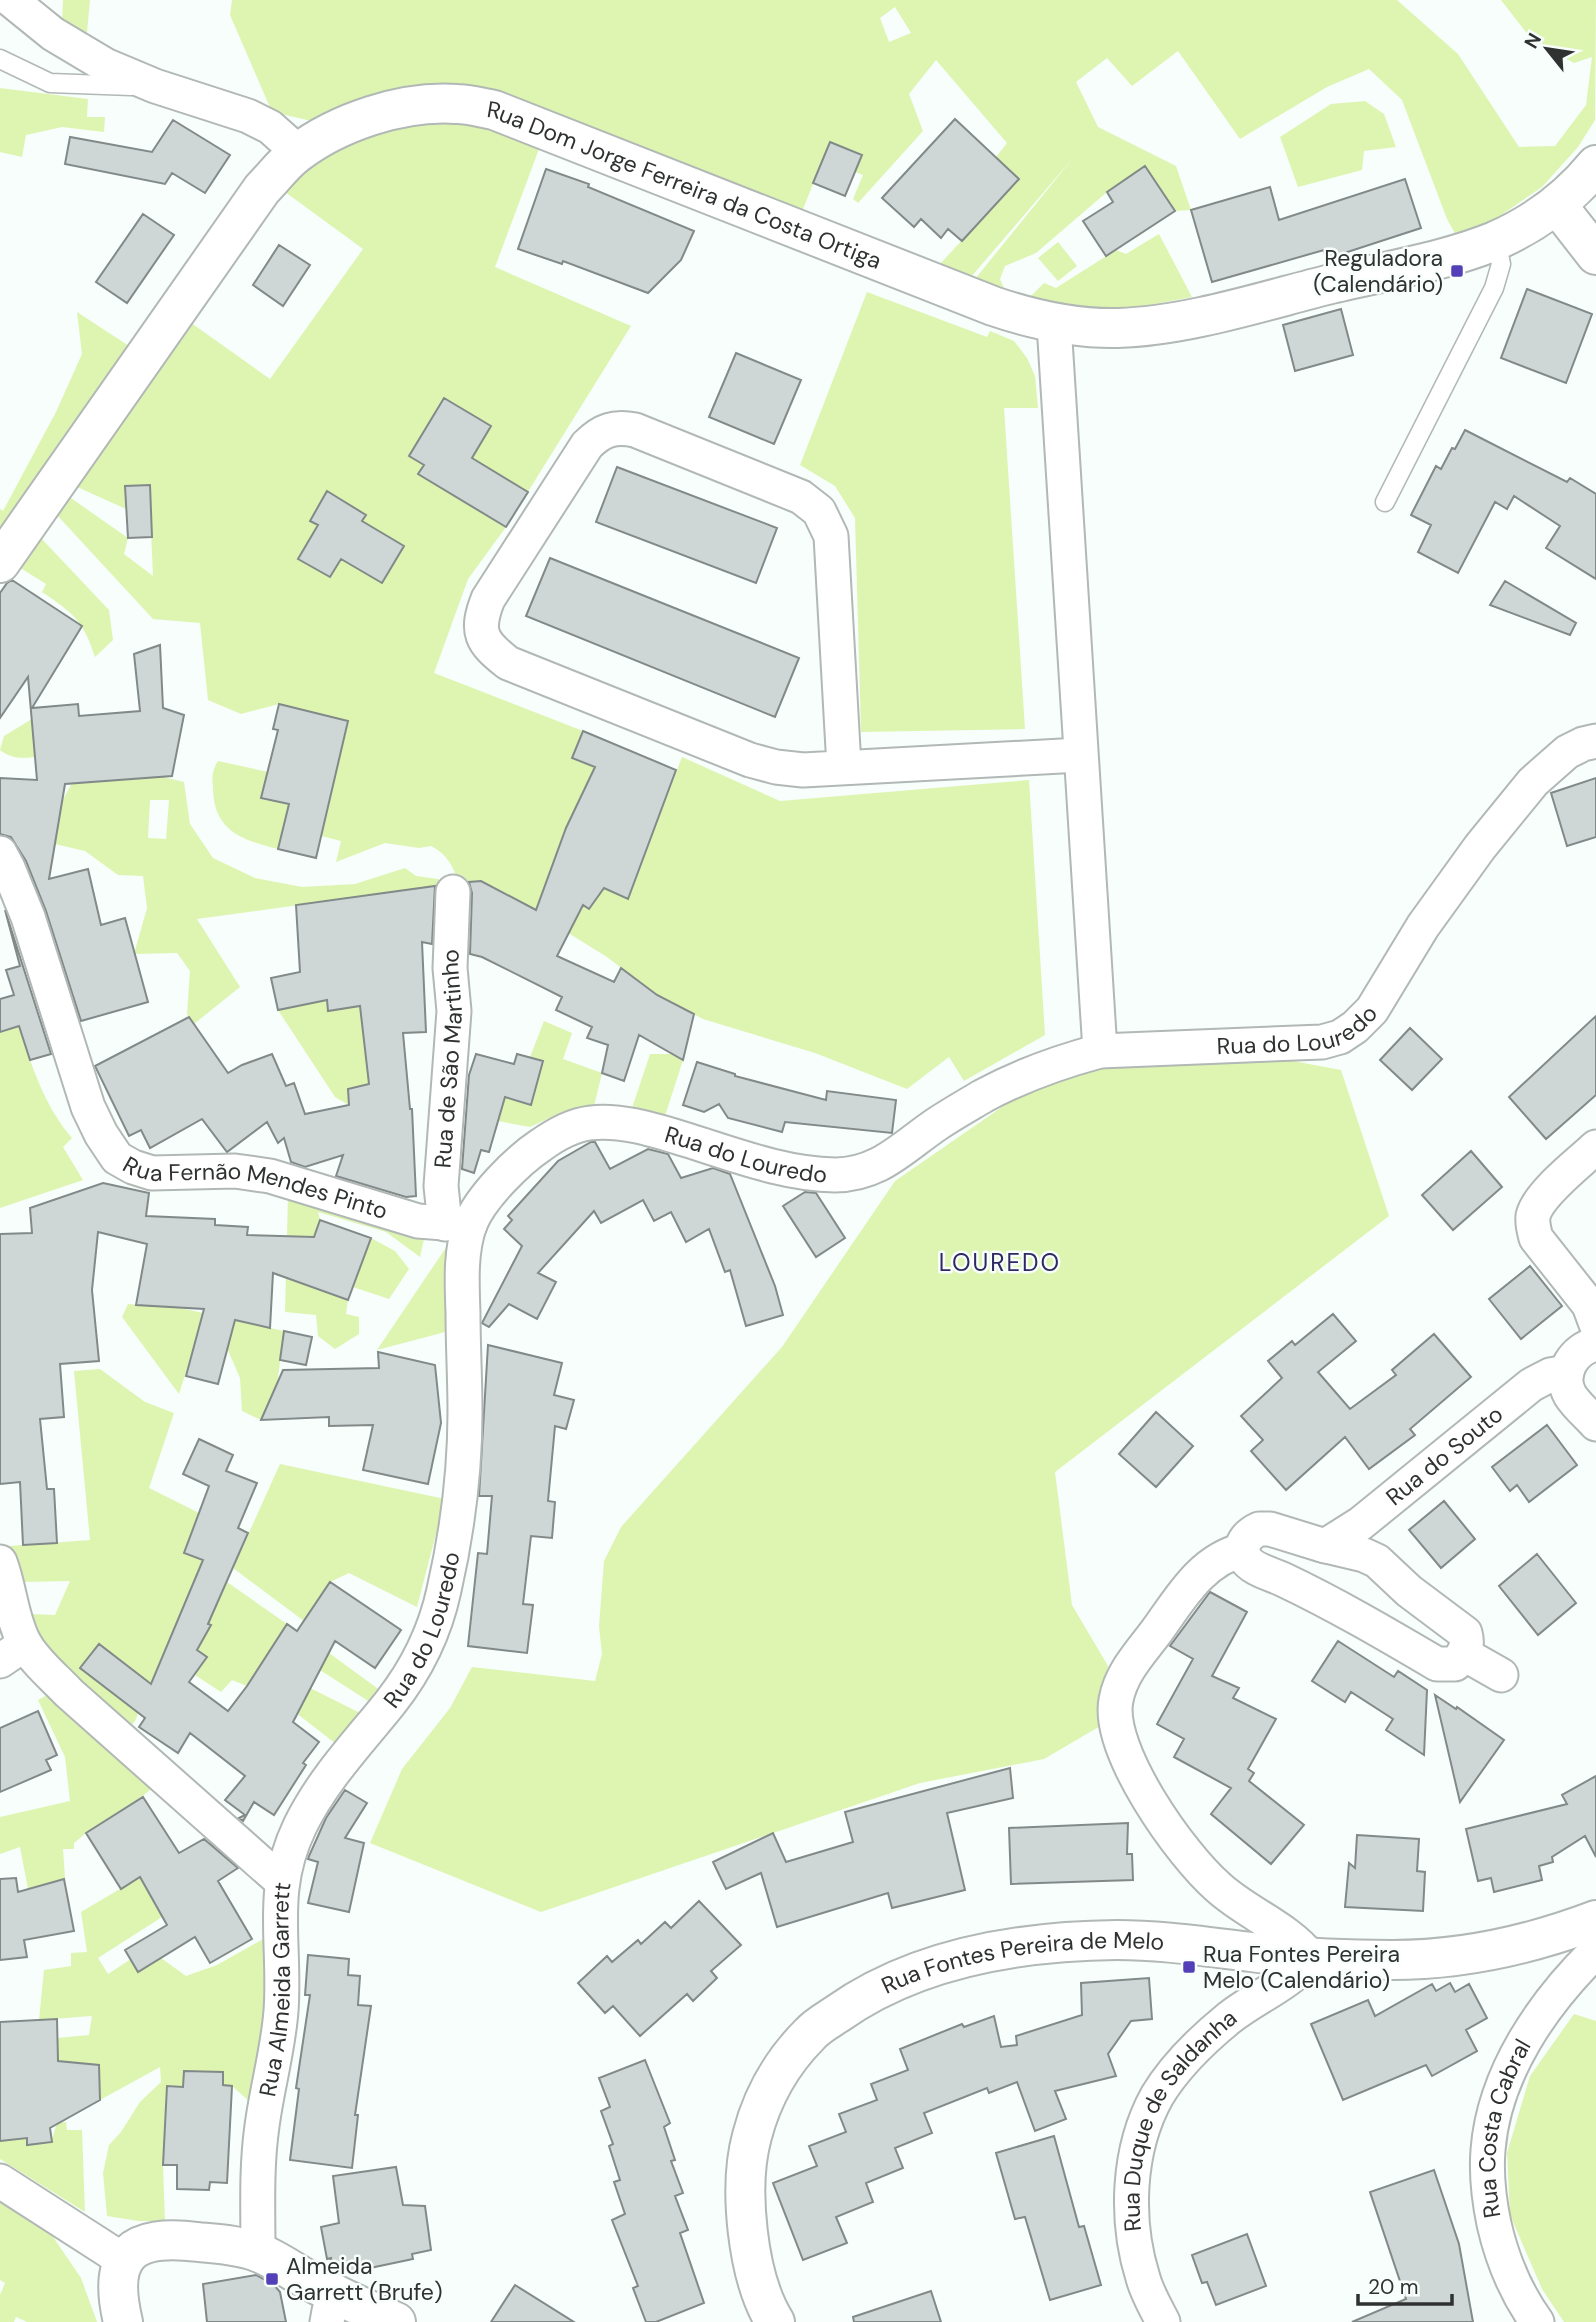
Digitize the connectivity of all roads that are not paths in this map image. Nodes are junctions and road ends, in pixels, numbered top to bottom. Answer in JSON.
{"nodes":[{"id":1,"x":10,"y":0,"type":"edge"},
{"id":2,"x":0,"y":59,"type":"edge"},
{"id":3,"x":155,"y":86,"type":"junction"},
{"id":4,"x":294,"y":155,"type":"junction"},
{"id":5,"x":1596,"y":165,"type":"edge"},
{"id":6,"x":1557,"y":205,"type":"junction"},
{"id":7,"x":1496,"y":240,"type":"junction"},
{"id":8,"x":1596,"y":255,"type":"edge"},
{"id":9,"x":1054,"y":324,"type":"junction"},
{"id":10,"x":1385,"y":502,"type":"dead end"},
{"id":11,"x":0,"y":563,"type":"edge"},
{"id":12,"x":1596,"y":741,"type":"edge"},
{"id":13,"x":1080,"y":755,"type":"junction"},
{"id":14,"x":844,"y":767,"type":"junction"},
{"id":15,"x":0,"y":853,"type":"edge"},
{"id":16,"x":453,"y":892,"type":"dead end"},
{"id":17,"x":1100,"y":1051,"type":"junction"},
{"id":18,"x":1596,"y":1147,"type":"edge"},
{"id":19,"x":457,"y":1225,"type":"junction"},
{"id":20,"x":1596,"y":1324,"type":"edge"},
{"id":21,"x":1596,"y":1344,"type":"edge"},
{"id":22,"x":1567,"y":1372,"type":"junction"},
{"id":23,"x":1596,"y":1424,"type":"edge"},
{"id":24,"x":1324,"y":1546,"type":"junction"},
{"id":25,"x":1242,"y":1550,"type":"junction"},
{"id":26,"x":0,"y":1562,"type":"edge"},
{"id":27,"x":1297,"y":1586,"type":"junction"},
{"id":28,"x":13,"y":1653,"type":"edge"},
{"id":29,"x":1464,"y":1654,"type":"junction"},
{"id":30,"x":1501,"y":1675,"type":"dead end"},
{"id":31,"x":281,"y":1881,"type":"junction"},
{"id":32,"x":1596,"y":1920,"type":"edge"},
{"id":33,"x":1596,"y":1951,"type":"edge"},
{"id":34,"x":1311,"y":1958,"type":"junction"},
{"id":35,"x":0,"y":2180,"type":"edge"},
{"id":36,"x":258,"y":2252,"type":"junction"},
{"id":37,"x":123,"y":2260,"type":"junction"},
{"id":38,"x":331,"y":2309,"type":"edge"},
{"id":39,"x":123,"y":2322,"type":"edge"},
{"id":40,"x":396,"y":2322,"type":"edge"},
{"id":41,"x":775,"y":2322,"type":"edge"},
{"id":42,"x":1163,"y":2322,"type":"edge"},
{"id":43,"x":1537,"y":2322,"type":"edge"}],
"edges":[{"from":1,"to":3,"type":"street"},
{"from":2,"to":3,"type":"lane"},
{"from":3,"to":4,"type":"street"},
{"from":4,"to":9,"type":"street","name":"Rua Dom Jorge Ferreira da Costa Ortiga"},
{"from":4,"to":11,"type":"street","name":"Rua Dom Jorge Ferreira da Costa Ortiga"},
{"from":5,"to":6,"type":"street","name":"Rua Dom Jorge Ferreira da Costa Ortiga"},
{"from":6,"to":7,"type":"street","name":"Rua Dom Jorge Ferreira da Costa Ortiga"},
{"from":6,"to":8,"type":"street"},
{"from":7,"to":9,"type":"street","name":"Rua Dom Jorge Ferreira da Costa Ortiga"},
{"from":7,"to":10,"type":"lane"},
{"from":9,"to":13,"type":"street"},
{"from":12,"to":17,"type":"street","name":"Rua do Louredo"},
{"from":13,"to":14,"type":"street"},
{"from":13,"to":17,"type":"street"},
{"from":14,"to":14,"type":"street"},
{"from":15,"to":19,"type":"street","name":"Rua Fernão Mendes Pinto"},
{"from":16,"to":19,"type":"street","name":"Rua de São Martinho"},
{"from":17,"to":19,"type":"street","name":"Rua do Louredo"},
{"from":18,"to":20,"type":"street"},
{"from":19,"to":31,"type":"street","name":"Rua do Louredo"},
{"from":21,"to":22,"type":"street"},
{"from":22,"to":23,"type":"street"},
{"from":22,"to":24,"type":"street","name":"Rua do Souto"},
{"from":24,"to":25,"type":"street"},
{"from":24,"to":27,"type":"street","name":"Rua do Souto"},
{"from":24,"to":29,"type":"street"},
{"from":25,"to":27,"type":"street"},
{"from":25,"to":34,"type":"street"},
{"from":26,"to":28,"type":"street","name":"Rua Almeida Garrett"},
{"from":27,"to":29,"type":"street"},
{"from":28,"to":31,"type":"street","name":"Rua Almeida Garrett"},
{"from":29,"to":30,"type":"street"},
{"from":31,"to":36,"type":"street","name":"Rua Almeida Garrett"},
{"from":32,"to":34,"type":"street","name":"Rua Fontes Pereira de Melo"},
{"from":33,"to":43,"type":"street","name":"Rua Costa Cabral"},
{"from":34,"to":41,"type":"street","name":"Rua Fontes Pereira de Melo"},
{"from":34,"to":42,"type":"street","name":"Rua Duque de Saldanha"},
{"from":35,"to":37,"type":"street"},
{"from":36,"to":37,"type":"street"},
{"from":36,"to":38,"type":"street"},
{"from":37,"to":39,"type":"street"},
{"from":38,"to":40,"type":"street"}]}
